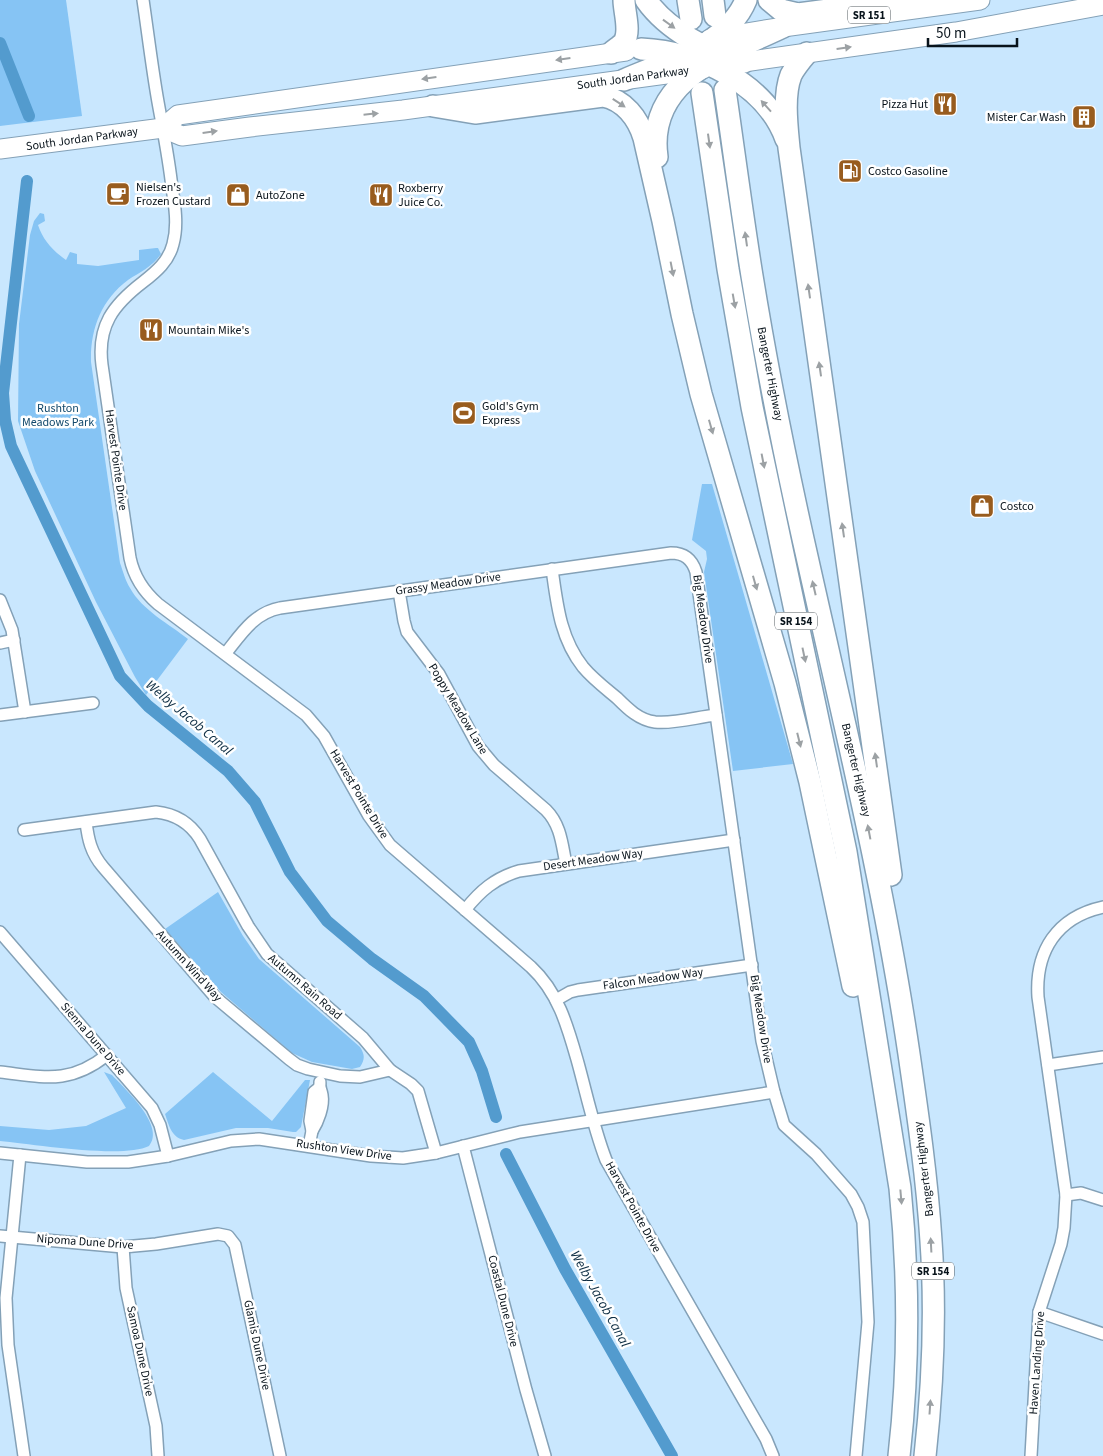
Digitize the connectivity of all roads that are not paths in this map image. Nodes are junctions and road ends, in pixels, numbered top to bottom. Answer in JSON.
{"nodes":[{"id":1,"x":143,"y":0,"type":"edge"},
{"id":2,"x":624,"y":0,"type":"edge"},
{"id":3,"x":646,"y":0,"type":"edge"},
{"id":4,"x":746,"y":0,"type":"edge"},
{"id":5,"x":769,"y":0,"type":"edge"},
{"id":6,"x":902,"y":0,"type":"edge"},
{"id":7,"x":980,"y":0,"type":"edge"},
{"id":8,"x":1103,"y":5,"type":"edge"},
{"id":9,"x":783,"y":27,"type":"joint"},
{"id":10,"x":641,"y":49,"type":"joint"},
{"id":11,"x":611,"y":53,"type":"junction"},
{"id":12,"x":807,"y":53,"type":"junction"},
{"id":13,"x":705,"y":54,"type":"junction"},
{"id":14,"x":744,"y":62,"type":"joint"},
{"id":15,"x":624,"y":80,"type":"joint"},
{"id":16,"x":725,"y":90,"type":"dead end"},
{"id":17,"x":702,"y":92,"type":"dead end"},
{"id":18,"x":433,"y":106,"type":"junction"},
{"id":19,"x":163,"y":128,"type":"junction"},
{"id":20,"x":789,"y":148,"type":"junction"},
{"id":21,"x":0,"y":149,"type":"edge"},
{"id":22,"x":663,"y":221,"type":"junction"},
{"id":23,"x":688,"y":557,"type":"joint"},
{"id":24,"x":552,"y":569,"type":"junction"},
{"id":25,"x":399,"y":591,"type":"junction"},
{"id":26,"x":0,"y":600,"type":"edge"},
{"id":27,"x":14,"y":640,"type":"junction"},
{"id":28,"x":0,"y":643,"type":"edge"},
{"id":29,"x":226,"y":653,"type":"junction"},
{"id":30,"x":93,"y":703,"type":"dead end"},
{"id":31,"x":25,"y":712,"type":"junction"},
{"id":32,"x":0,"y":715,"type":"edge"},
{"id":33,"x":716,"y":715,"type":"junction"},
{"id":34,"x":86,"y":822,"type":"junction"},
{"id":35,"x":24,"y":830,"type":"dead end"},
{"id":36,"x":734,"y":840,"type":"junction"},
{"id":37,"x":566,"y":864,"type":"junction"},
{"id":38,"x":1103,"y":907,"type":"edge"},
{"id":39,"x":465,"y":910,"type":"junction"},
{"id":40,"x":0,"y":932,"type":"edge"},
{"id":41,"x":752,"y":965,"type":"junction"},
{"id":42,"x":556,"y":1000,"type":"junction"},
{"id":43,"x":107,"y":1056,"type":"junction"},
{"id":44,"x":1103,"y":1057,"type":"edge"},
{"id":45,"x":1048,"y":1065,"type":"junction"},
{"id":46,"x":390,"y":1070,"type":"junction"},
{"id":47,"x":0,"y":1072,"type":"edge"},
{"id":48,"x":321,"y":1073,"type":"junction"},
{"id":49,"x":914,"y":1086,"type":"junction"},
{"id":50,"x":774,"y":1092,"type":"junction"},
{"id":51,"x":594,"y":1120,"type":"junction"},
{"id":52,"x":309,"y":1146,"type":"junction"},
{"id":53,"x":463,"y":1146,"type":"junction"},
{"id":54,"x":894,"y":1149,"type":"junction"},
{"id":55,"x":0,"y":1153,"type":"edge"},
{"id":56,"x":436,"y":1153,"type":"junction"},
{"id":57,"x":20,"y":1155,"type":"junction"},
{"id":58,"x":168,"y":1156,"type":"junction"},
{"id":59,"x":1066,"y":1195,"type":"junction"},
{"id":60,"x":1103,"y":1200,"type":"edge"},
{"id":61,"x":0,"y":1236,"type":"edge"},
{"id":62,"x":228,"y":1236,"type":"joint"},
{"id":63,"x":12,"y":1237,"type":"junction"},
{"id":64,"x":122,"y":1247,"type":"junction"},
{"id":65,"x":1039,"y":1312,"type":"junction"},
{"id":66,"x":1103,"y":1334,"type":"edge"},
{"id":67,"x":24,"y":1456,"type":"edge"},
{"id":68,"x":158,"y":1456,"type":"edge"},
{"id":69,"x":280,"y":1456,"type":"edge"},
{"id":70,"x":545,"y":1456,"type":"edge"},
{"id":71,"x":773,"y":1456,"type":"edge"},
{"id":72,"x":856,"y":1456,"type":"edge"},
{"id":73,"x":899,"y":1456,"type":"edge"},
{"id":74,"x":925,"y":1456,"type":"edge"},
{"id":75,"x":1031,"y":1456,"type":"edge"}],
"edges":[{"from":1,"to":19,"type":"street","name":"Harvest Pointe Drive"},
{"from":2,"to":11,"type":"highway"},
{"from":3,"to":13,"type":"highway","one_way":true},
{"from":4,"to":13,"type":"highway"},
{"from":5,"to":6,"type":"highway"},
{"from":7,"to":9,"type":"main road","number":"SR 151"},
{"from":12,"to":8,"type":"main road","number":"SR 151","one_way":true},
{"from":9,"to":13,"type":"highway"},
{"from":10,"to":11,"type":"main road","name":"South Jordan Parkway"},
{"from":10,"to":13,"type":"highway"},
{"from":11,"to":19,"type":"main road","name":"South Jordan Parkway","one_way":true},
{"from":12,"to":14,"type":"main road","number":"SR 151"},
{"from":12,"to":20,"type":"highway"},
{"from":13,"to":14,"type":"highway"},
{"from":13,"to":15,"type":"highway"},
{"from":20,"to":13,"type":"highway","one_way":true},
{"from":13,"to":22,"type":"highway"},
{"from":15,"to":18,"type":"main road","name":"South Jordan Parkway"},
{"from":49,"to":16,"type":"highway","name":"Bangerter Highway","number":"SR 154","one_way":true},
{"from":17,"to":54,"type":"highway","name":"Bangerter Highway","number":"SR 154","one_way":true},
{"from":19,"to":18,"type":"main road","name":"South Jordan Parkway","one_way":true},
{"from":18,"to":22,"type":"highway","one_way":true},
{"from":19,"to":21,"type":"main road","name":"South Jordan Parkway"},
{"from":19,"to":29,"type":"street","name":"Harvest Pointe Drive"},
{"from":49,"to":20,"type":"highway","one_way":true},
{"from":22,"to":54,"type":"highway","one_way":true},
{"from":23,"to":24,"type":"street","name":"Grassy Meadow Drive"},
{"from":23,"to":33,"type":"street","name":"Big Meadow Drive"},
{"from":24,"to":25,"type":"street","name":"Grassy Meadow Drive"},
{"from":24,"to":33,"type":"street"},
{"from":25,"to":29,"type":"street","name":"Grassy Meadow Drive"},
{"from":25,"to":37,"type":"street","name":"Poppy Meadow Lane"},
{"from":26,"to":27,"type":"street"},
{"from":27,"to":28,"type":"street"},
{"from":27,"to":31,"type":"street"},
{"from":29,"to":39,"type":"street","name":"Harvest Pointe Drive"},
{"from":30,"to":31,"type":"street"},
{"from":31,"to":32,"type":"street"},
{"from":33,"to":36,"type":"street","name":"Big Meadow Drive"},
{"from":34,"to":35,"type":"street","name":"Autumn Rain Road"},
{"from":34,"to":46,"type":"street","name":"Autumn Rain Road"},
{"from":34,"to":48,"type":"street","name":"Autumn Wind Way"},
{"from":36,"to":37,"type":"street","name":"Desert Meadow Way"},
{"from":36,"to":41,"type":"street","name":"Big Meadow Drive"},
{"from":37,"to":39,"type":"street","name":"Desert Meadow Way"},
{"from":38,"to":45,"type":"street","name":"Haven Landing Drive"},
{"from":39,"to":42,"type":"street","name":"Harvest Pointe Drive"},
{"from":40,"to":43,"type":"street","name":"Sienna Dune Drive"},
{"from":41,"to":42,"type":"street","name":"Falcon Meadow Way"},
{"from":41,"to":50,"type":"street","name":"Big Meadow Drive"},
{"from":42,"to":51,"type":"street","name":"Harvest Pointe Drive"},
{"from":43,"to":47,"type":"street"},
{"from":43,"to":58,"type":"street","name":"Sienna Dune Drive"},
{"from":44,"to":45,"type":"street"},
{"from":45,"to":59,"type":"street","name":"Haven Landing Drive"},
{"from":46,"to":48,"type":"street","name":"Autumn Wind Way"},
{"from":46,"to":56,"type":"street","name":"Autumn Rain Road"},
{"from":48,"to":52,"type":"street"},
{"from":74,"to":49,"type":"highway","name":"Bangerter Highway","number":"SR 154","one_way":true},
{"from":50,"to":51,"type":"street","name":"Rushton View Drive"},
{"from":50,"to":72,"type":"street","name":"Big Meadow Drive"},
{"from":51,"to":53,"type":"street","name":"Rushton View Drive"},
{"from":51,"to":71,"type":"street","name":"Harvest Pointe Drive"},
{"from":52,"to":56,"type":"street","name":"Rushton View Drive"},
{"from":52,"to":58,"type":"street","name":"Rushton View Drive"},
{"from":53,"to":56,"type":"street","name":"Rushton View Drive"},
{"from":53,"to":70,"type":"street","name":"Coastal Dune Drive"},
{"from":54,"to":73,"type":"highway","name":"Bangerter Highway","number":"SR 154","one_way":true},
{"from":55,"to":57,"type":"street","name":"Rushton View Drive"},
{"from":57,"to":58,"type":"street","name":"Rushton View Drive"},
{"from":57,"to":63,"type":"street"},
{"from":59,"to":60,"type":"street"},
{"from":59,"to":65,"type":"street","name":"Haven Landing Drive"},
{"from":61,"to":63,"type":"street","name":"Nipoma Dune Drive"},
{"from":62,"to":64,"type":"street","name":"Nipoma Dune Drive"},
{"from":62,"to":69,"type":"street","name":"Glamis Dune Drive"},
{"from":63,"to":64,"type":"street","name":"Nipoma Dune Drive"},
{"from":63,"to":67,"type":"street"},
{"from":64,"to":68,"type":"street","name":"Samoa Dune Drive"},
{"from":65,"to":66,"type":"street"},
{"from":65,"to":75,"type":"street","name":"Haven Landing Drive"}]}
